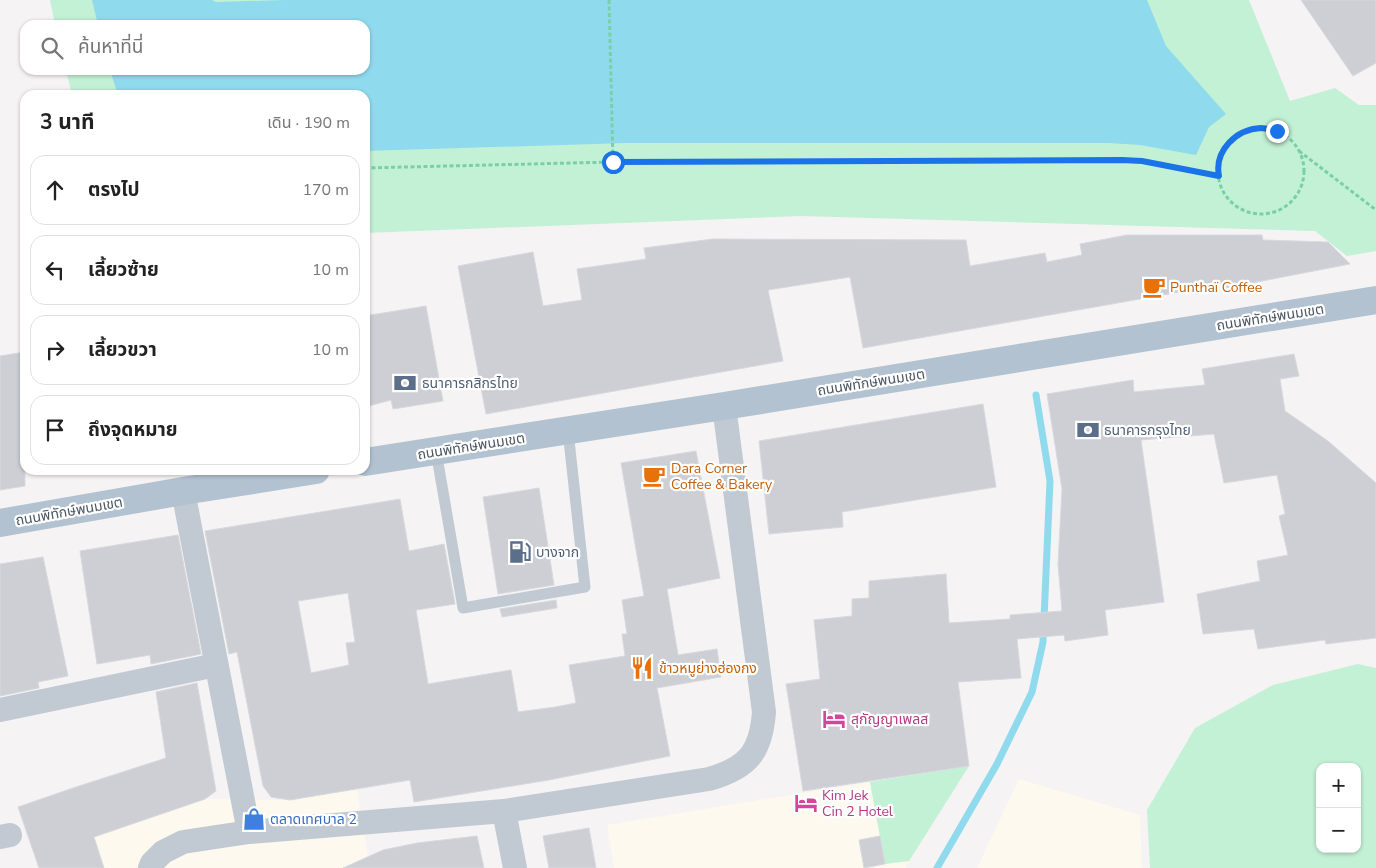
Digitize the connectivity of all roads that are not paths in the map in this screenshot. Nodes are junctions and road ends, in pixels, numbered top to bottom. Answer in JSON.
{"nodes":[{"id":1,"x":1376,"y":300,"type":"edge"},
{"id":2,"x":724,"y":406,"type":"junction"},
{"id":3,"x":568,"y":430,"type":"junction"},
{"id":4,"x":436,"y":451,"type":"junction"},
{"id":5,"x":370,"y":461,"type":"edge"},
{"id":6,"x":284,"y":475,"type":"edge"},
{"id":7,"x":183,"y":491,"type":"junction"},
{"id":8,"x":0,"y":523,"type":"edge"},
{"id":9,"x":216,"y":665,"type":"junction"},
{"id":10,"x":0,"y":710,"type":"edge"},
{"id":11,"x":504,"y":811,"type":"junction"},
{"id":12,"x":249,"y":832,"type":"junction"},
{"id":13,"x":150,"y":868,"type":"edge"},
{"id":14,"x":515,"y":868,"type":"edge"}],
"edges":[{"from":1,"to":2,"type":"main road","name":"ถนนพิทักษ์พนมเขต"},
{"from":2,"to":3,"type":"main road","name":"ถนนพิทักษ์พนมเขต"},
{"from":2,"to":11,"type":"street"},
{"from":3,"to":4,"type":"main road","name":"ถนนพิทักษ์พนมเขต"},
{"from":3,"to":4,"type":"lane"},
{"from":4,"to":5,"type":"main road","name":"ถนนพิทักษ์พนมเขต"},
{"from":6,"to":7,"type":"main road","name":"ถนนพิทักษ์พนมเขต"},
{"from":7,"to":8,"type":"main road","name":"ถนนพิทักษ์พนมเขต"},
{"from":7,"to":9,"type":"street"},
{"from":9,"to":10,"type":"street"},
{"from":9,"to":12,"type":"street"},
{"from":11,"to":12,"type":"street"},
{"from":11,"to":14,"type":"street"},
{"from":12,"to":13,"type":"street"}]}
